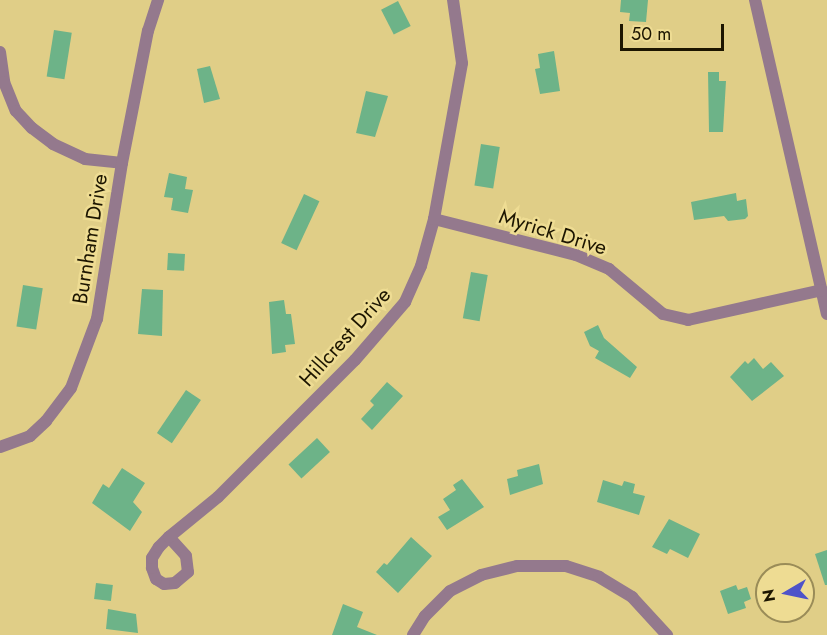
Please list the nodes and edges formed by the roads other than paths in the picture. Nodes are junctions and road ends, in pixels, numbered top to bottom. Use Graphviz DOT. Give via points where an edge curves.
graph roads {
  1 [pos="158,0"];
  2 [pos="453,0"];
  3 [pos="755,0"];
  4 [pos="0,52"];
  5 [pos="122,163"];
  6 [pos="434,219"];
  7 [pos="822,290"];
  8 [pos="827,314"];
  9 [pos="0,447"];
  10 [pos="169,537"];
  11 [pos="413,635"];
  12 [pos="667,635"];
  1 -- 5 [label="street, Burnham Drive" via="148,31"];
  2 -- 6 [label="street, Hillcrest Drive" via="462,63"];
  3 -- 7 [label="street"];
  4 -- 5 [label="street" via="4,82 16,111 32,128 53,144 85,159"];
  5 -- 9 [label="street, Burnham Drive" via="97,319 71,388 30,436"];
  6 -- 7 [label="street, Myrick Drive" via="576,255 609,268 663,314 688,320"];
  6 -- 10 [label="street, Hillcrest Drive" via="421,266 405,302 331,385 218,497"];
  7 -- 8 [label="street"];
  11 -- 12 [label="street" via="425,616 450,591 481,575 517,566 566,566 599,577 632,597"];
}
